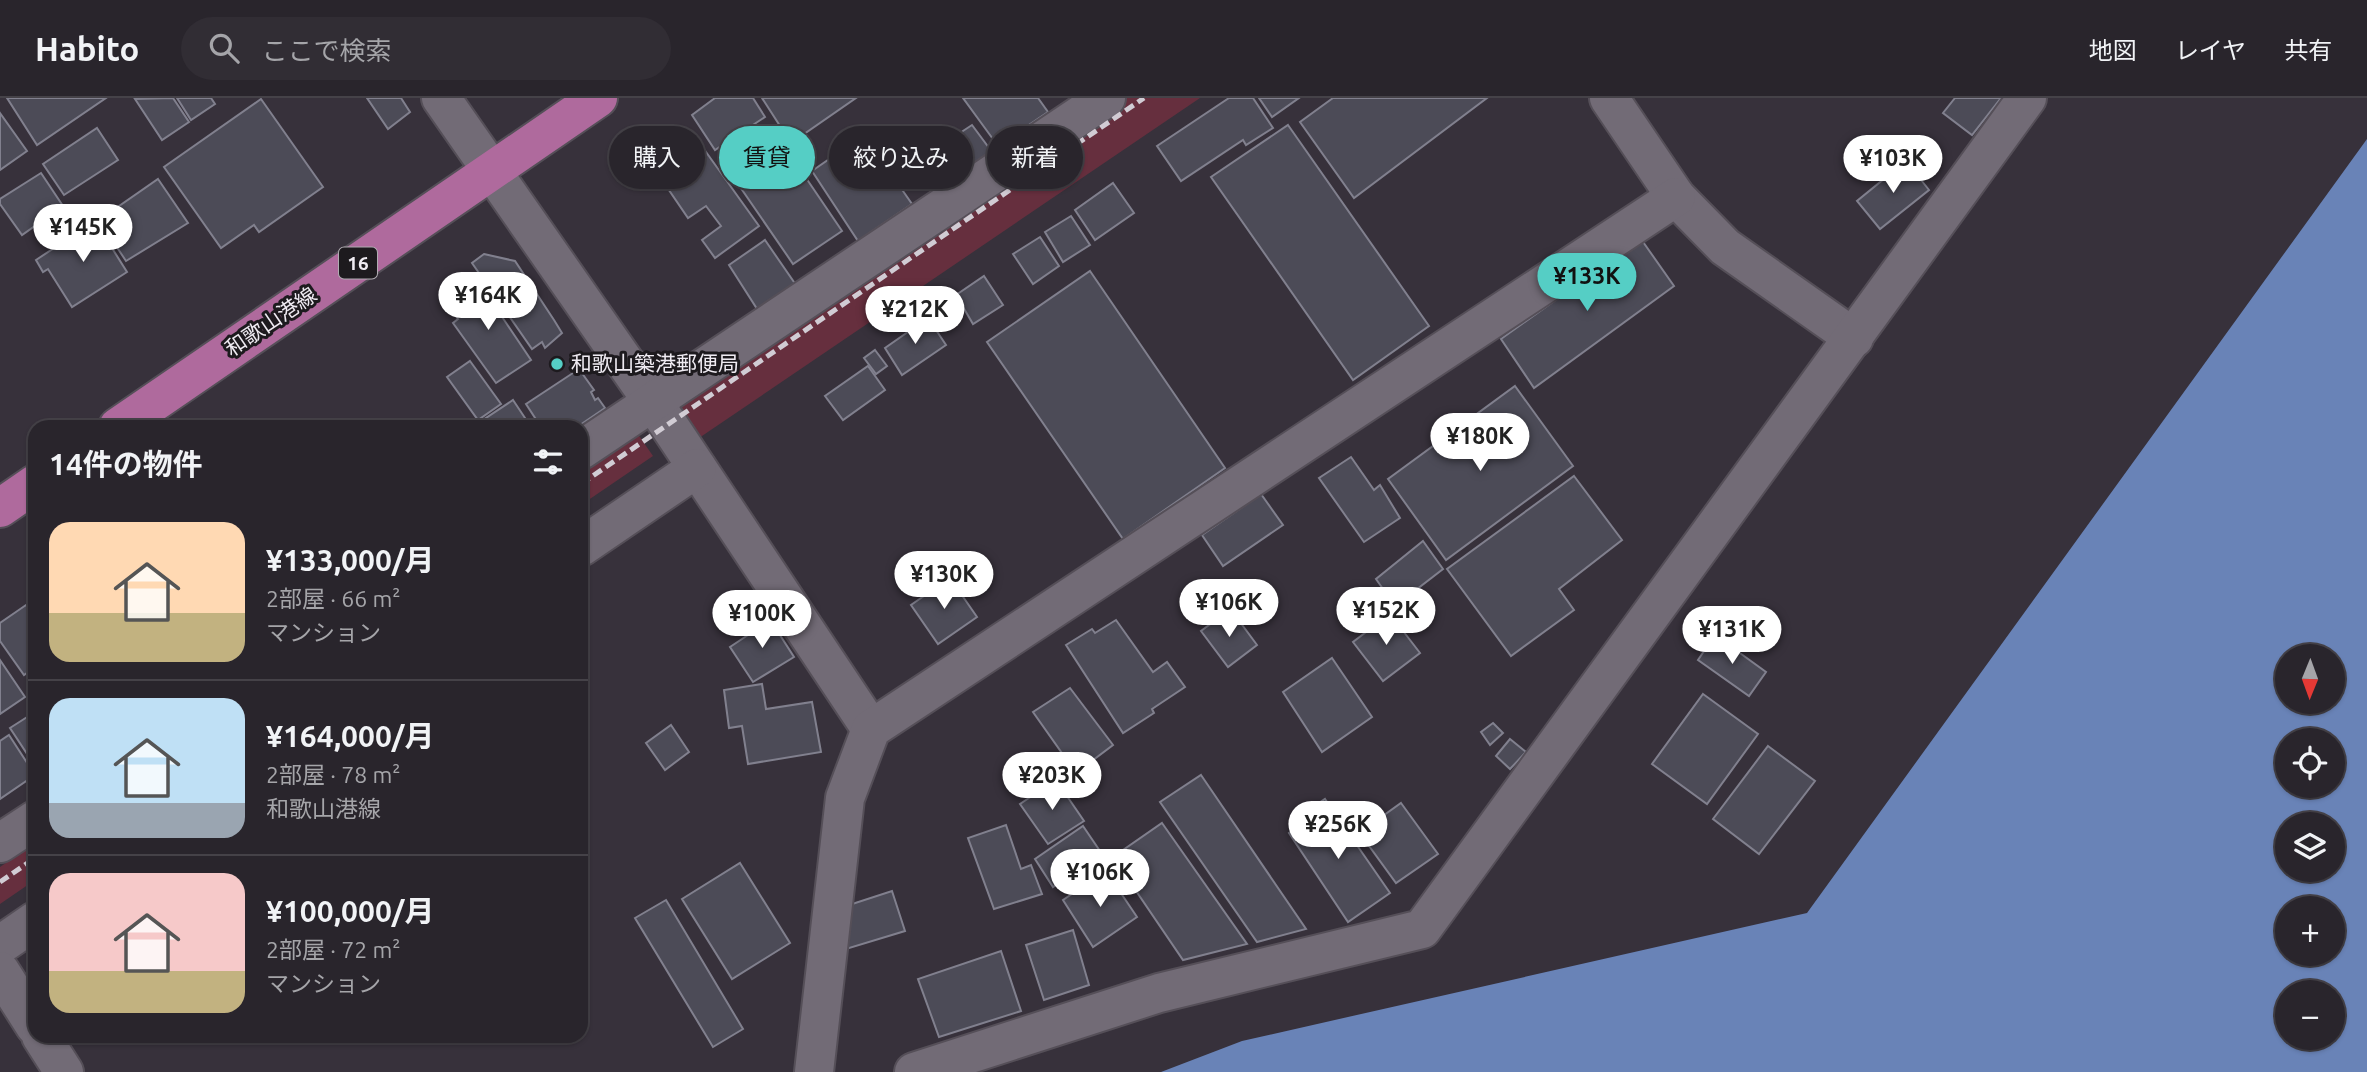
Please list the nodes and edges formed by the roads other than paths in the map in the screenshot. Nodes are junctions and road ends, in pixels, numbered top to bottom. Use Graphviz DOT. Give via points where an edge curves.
graph roads {
  1 [pos="441,98"];
  2 [pos="598,98"];
  3 [pos="1106,98"];
  4 [pos="1609,98"];
  5 [pos="2027,98"];
  6 [pos="492,170"];
  7 [pos="1676,197"];
  8 [pos="1854,338"];
  9 [pos="652,402"];
  10 [pos="128,420"];
  11 [pos="588,445"];
  12 [pos="697,468"];
  13 [pos="28,489"];
  14 [pos="0,508"];
  15 [pos="588,542"];
  16 [pos="871,729"];
  17 [pos="28,825"];
  18 [pos="0,844"];
  19 [pos="28,926"];
  20 [pos="0,945"];
  21 [pos="0,971"];
  22 [pos="28,1015"];
  23 [pos="45,1043"];
  24 [pos="64,1072"];
  25 [pos="814,1072"];
  26 [pos="914,1072"];
  1 -- 6 [label="street"];
  2 -- 6 [label="main road, 和歌山港線 / 16"];
  3 -- 9 [label="street"];
  4 -- 7 [label="street"];
  5 -- 8 [label="street"];
  6 -- 9 [label="street"];
  6 -- 10 [label="main road, 和歌山港線 / 16"];
  7 -- 8 [label="street" via="1725,247"];
  7 -- 16 [label="street"];
  8 -- 26 [label="street" via="1422,929 1159,993"];
  9 -- 11 [label="street"];
  9 -- 12 [label="street"];
  12 -- 15 [label="street"];
  12 -- 16 [label="street"];
  13 -- 14 [label="main road"];
  16 -- 25 [label="street" via="845,798"];
  17 -- 18 [label="street"];
  19 -- 20 [label="street"];
  21 -- 22 [label="street"];
  23 -- 24 [label="street"];
}
